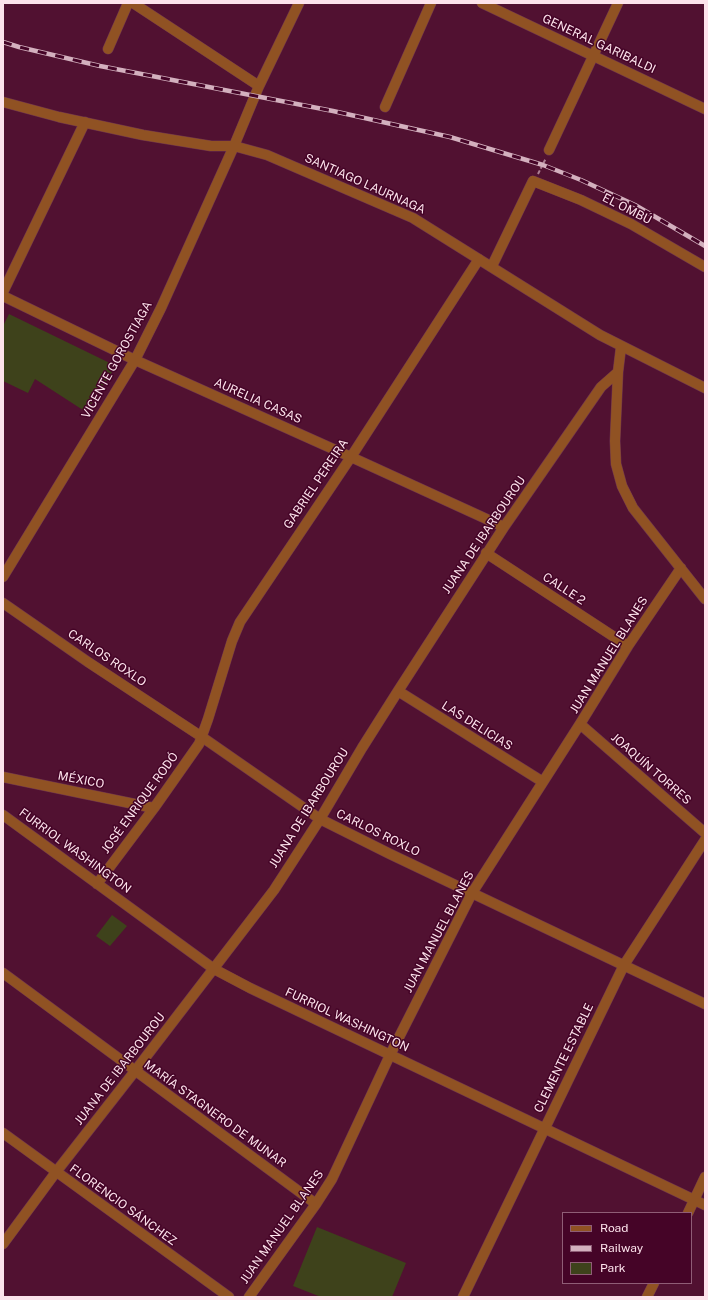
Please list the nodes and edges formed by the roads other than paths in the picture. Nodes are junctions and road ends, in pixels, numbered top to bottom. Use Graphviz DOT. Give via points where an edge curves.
graph roads {
  1 [pos="128,3"];
  2 [pos="133,3"];
  3 [pos="299,3"];
  4 [pos="431,3"];
  5 [pos="482,3"];
  6 [pos="618,3"];
  7 [pos="108,49"];
  8 [pos="593,56"];
  9 [pos="259,86"];
  10 [pos="3,102"];
  11 [pos="385,107"];
  12 [pos="705,110"];
  13 [pos="85,122"];
  14 [pos="234,146"];
  15 [pos="549,150"];
  16 [pos="479,259"];
  17 [pos="492,266"];
  18 [pos="705,267"];
  19 [pos="3,292"];
  20 [pos="3,296"];
  21 [pos="621,347"];
  22 [pos="135,360"];
  23 [pos="618,372"];
  24 [pos="705,388"];
  25 [pos="351,456"];
  26 [pos="504,527"];
  27 [pos="486,554"];
  28 [pos="681,568"];
  29 [pos="4,574"];
  30 [pos="705,599"];
  31 [pos="3,602"];
  32 [pos="628,646"];
  33 [pos="398,691"];
  34 [pos="580,724"];
  35 [pos="202,737"];
  36 [pos="3,777"];
  37 [pos="543,782"];
  38 [pos="154,808"];
  39 [pos="3,815"];
  40 [pos="320,819"];
  41 [pos="705,833"];
  42 [pos="705,840"];
  43 [pos="97,884"];
  44 [pos="472,893"];
  45 [pos="624,965"];
  46 [pos="214,969"];
  47 [pos="3,973"];
  48 [pos="705,1004"];
  49 [pos="390,1054"];
  50 [pos="135,1071"];
  51 [pos="544,1129"];
  52 [pos="3,1133"];
  53 [pos="56,1172"];
  54 [pos="705,1177"];
  55 [pos="694,1200"];
  56 [pos="316,1204"];
  57 [pos="705,1206"];
  58 [pos="688,1212"];
  59 [pos="3,1244"];
  60 [pos="654,1284"];
  61 [pos="229,1297"];
  62 [pos="248,1297"];
  63 [pos="463,1297"];
  64 [pos="647,1297"];
  1 -- 7 [label="street"];
  2 -- 9 [label="street"];
  3 -- 9 [label="street, VICENTE GOROSTIAGA"];
  4 -- 11 [label="street"];
  5 -- 8 [label="street, GENERAL GARIBALDI"];
  6 -- 8 [label="street"];
  8 -- 12 [label="street, GENERAL GARIBALDI"];
  8 -- 15 [label="street"];
  9 -- 14 [label="street, VICENTE GOROSTIAGA"];
  10 -- 13 [label="street, SANTIAGO LAURNAGA"];
  13 -- 14 [label="street, SANTIAGO LAURNAGA" via="211,146"];
  13 -- 19 [label="street"];
  14 -- 16 [label="street, SANTIAGO LAURNAGA" via="267,155 413,218"];
  14 -- 22 [label="street, VICENTE GOROSTIAGA"];
  16 -- 17 [label="street, SANTIAGO LAURNAGA"];
  16 -- 25 [label="street, GABRIEL PEREIRA"];
  17 -- 18 [label="street, EL OMBÚ" via="533,180 631,224"];
  17 -- 21 [label="street, SANTIAGO LAURNAGA"];
  20 -- 22 [label="street, AURELIA CASAS"];
  21 -- 23 [label="street"];
  21 -- 24 [label="street, SANTIAGO LAURNAGA"];
  22 -- 25 [label="street, AURELIA CASAS"];
  22 -- 29 [label="street, VICENTE GOROSTIAGA"];
  23 -- 26 [label="street, JUANA DE IBARBOUROU" via="601,387"];
  23 -- 28 [label="street" via="615,441 616,464 622,486 633,508"];
  25 -- 26 [label="street, AURELIA CASAS"];
  25 -- 35 [label="street, GABRIEL PEREIRA" via="240,622"];
  26 -- 27 [label="street, JUANA DE IBARBOUROU"];
  27 -- 32 [label="street, CALLE 2"];
  27 -- 33 [label="street, JUANA DE IBARBOUROU"];
  28 -- 30 [label="street"];
  28 -- 32 [label="street, JUAN MANUEL BLANES"];
  31 -- 35 [label="street, CARLOS ROXLO"];
  32 -- 34 [label="street, JUAN MANUEL BLANES"];
  33 -- 37 [label="street, LAS DELICIAS"];
  33 -- 40 [label="street, JUANA DE IBARBOUROU"];
  34 -- 37 [label="street, JUAN MANUEL BLANES"];
  34 -- 41 [label="street, JOAQUÍN TORRES"];
  35 -- 38 [label="street, JOSÉ ENRIQUE RODÓ"];
  35 -- 40 [label="street, CARLOS ROXLO"];
  36 -- 38 [label="street, MÉXICO"];
  37 -- 44 [label="street, JUAN MANUEL BLANES"];
  38 -- 43 [label="street, JOSÉ ENRIQUE RODÓ"];
  39 -- 43 [label="street, FURRIOL WASHINGTON"];
  40 -- 44 [label="street, CARLOS ROXLO"];
  40 -- 46 [label="street, JUANA DE IBARBOUROU" via="274,890"];
  42 -- 45 [label="street, CLEMENTE ESTABLE"];
  43 -- 46 [label="street, FURRIOL WASHINGTON"];
  44 -- 45 [label="street, CARLOS ROXLO"];
  44 -- 49 [label="street, JUAN MANUEL BLANES"];
  45 -- 48 [label="street, CARLOS ROXLO"];
  45 -- 51 [label="street, CLEMENTE ESTABLE"];
  46 -- 49 [label="street, FURRIOL WASHINGTON"];
  46 -- 50 [label="street, JUANA DE IBARBOUROU"];
  47 -- 50 [label="street, MARÍA STAGNERO DE MUNAR"];
  49 -- 51 [label="street, FURRIOL WASHINGTON"];
  49 -- 56 [label="street, JUAN MANUEL BLANES" via="332,1178"];
  50 -- 53 [label="street, JUANA DE IBARBOUROU"];
  50 -- 56 [label="street, MARÍA STAGNERO DE MUNAR"];
  51 -- 55 [label="street, FURRIOL WASHINGTON"];
  51 -- 63 [label="street, CLEMENTE ESTABLE"];
  52 -- 53 [label="street, FLORENCIO SÁNCHEZ"];
  53 -- 59 [label="street, JUANA DE IBARBOUROU"];
  53 -- 61 [label="street, FLORENCIO SÁNCHEZ"];
  54 -- 55 [label="street"];
  55 -- 57 [label="street, FURRIOL WASHINGTON"];
  55 -- 58 [label="street"];
  56 -- 62 [label="street, JUAN MANUEL BLANES"];
  60 -- 64 [label="street"];
}
